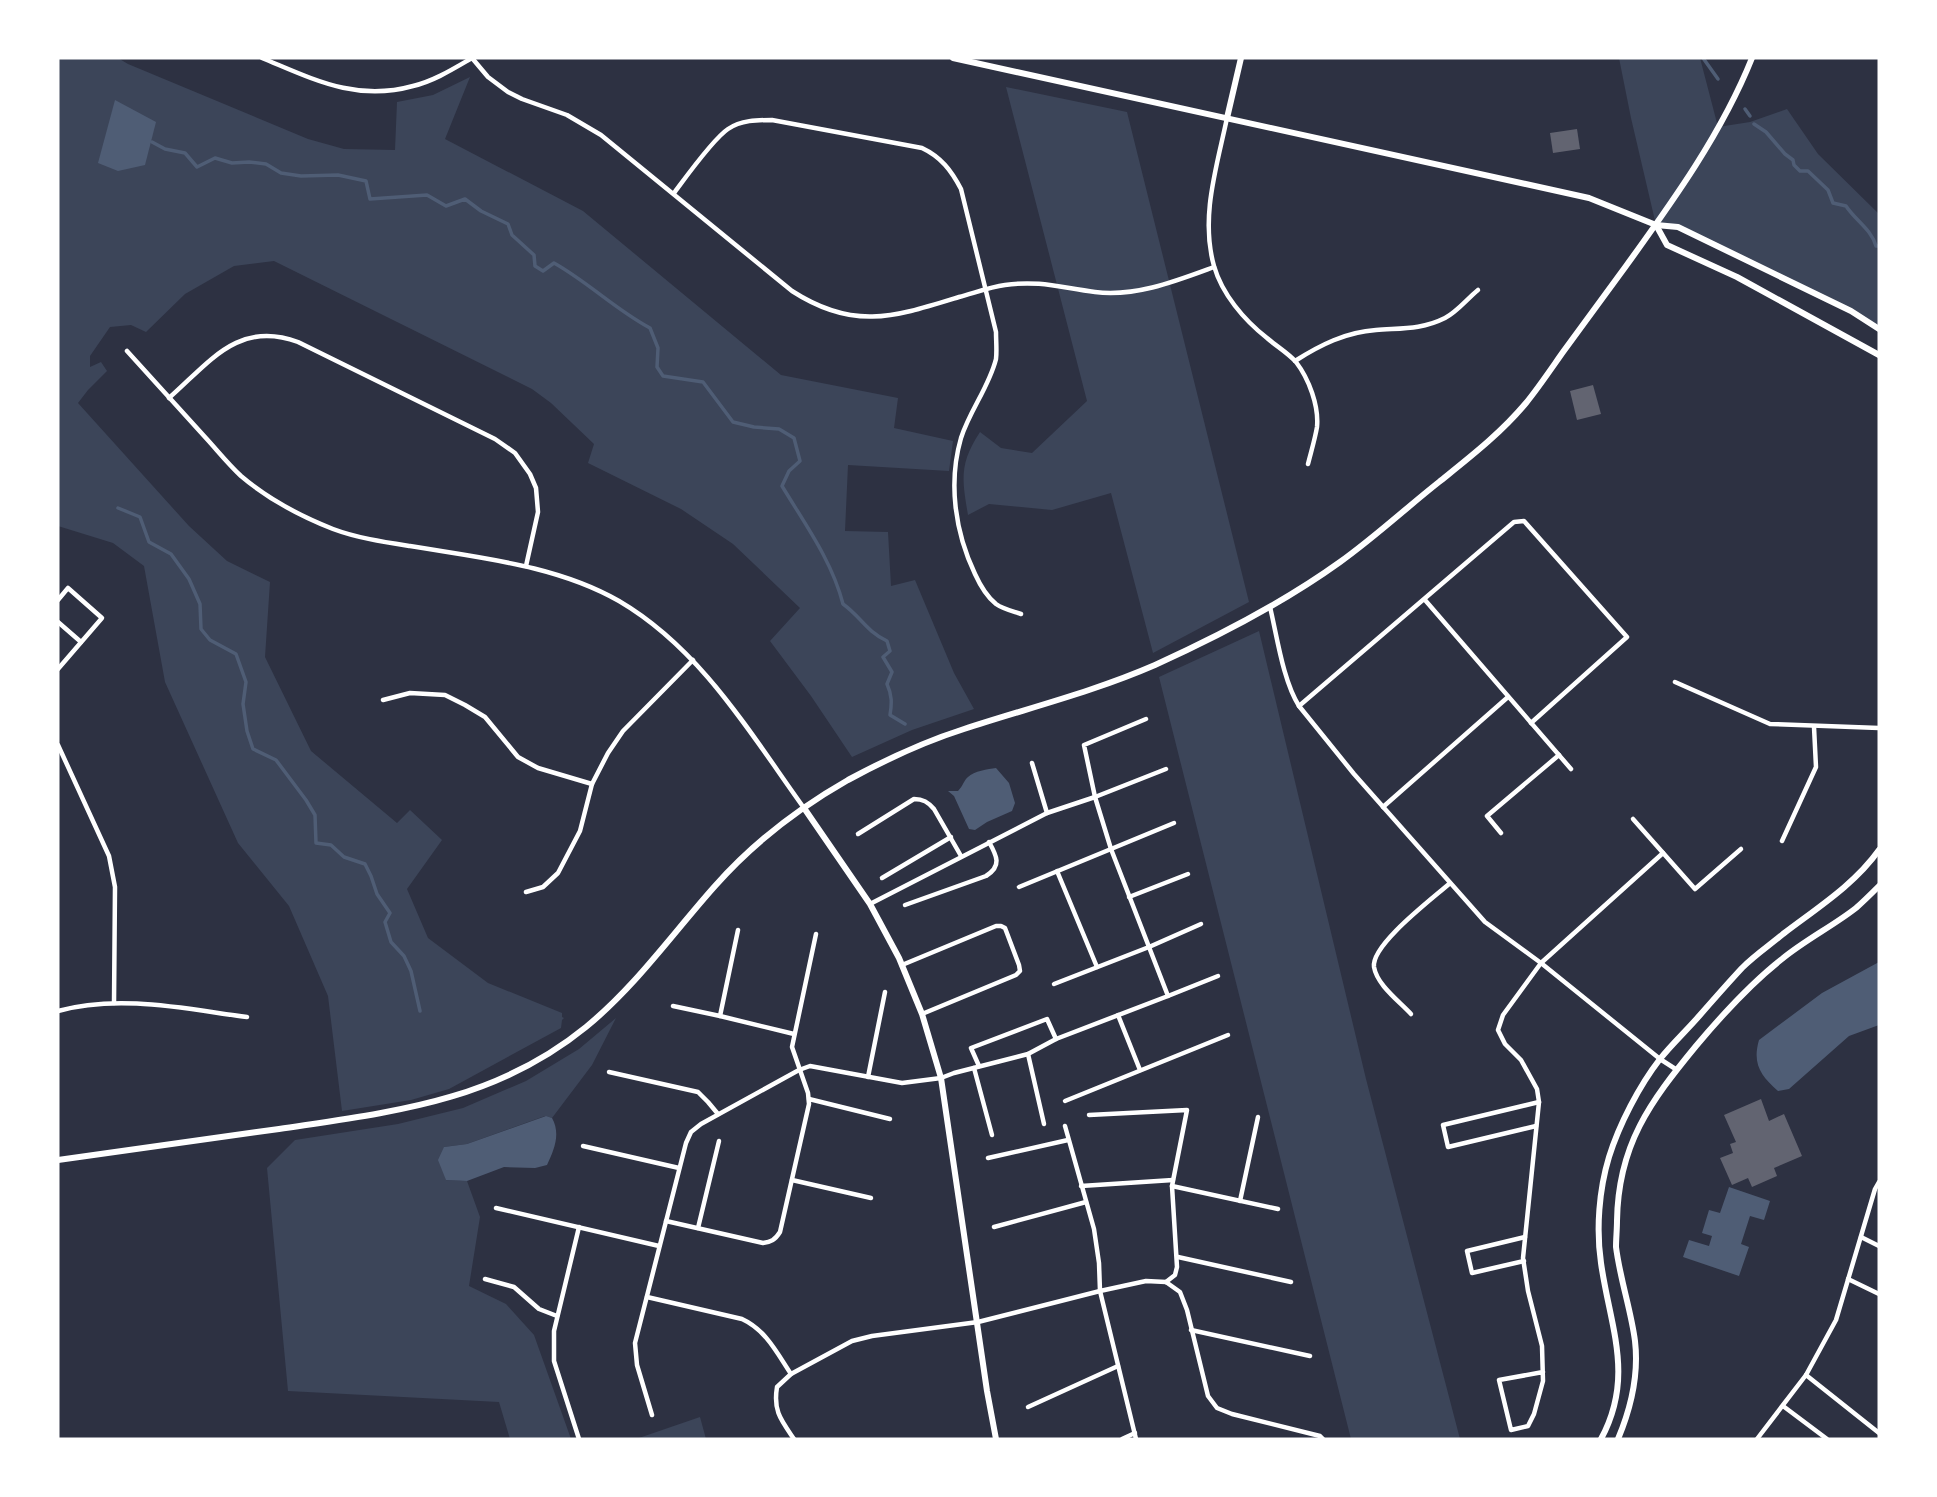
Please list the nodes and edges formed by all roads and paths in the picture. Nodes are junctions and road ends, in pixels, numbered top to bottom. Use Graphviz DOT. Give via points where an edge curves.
graph roads {
  1 [pos="262,58"];
  2 [pos="472,58"];
  3 [pos="953,58"];
  4 [pos="1241,58"];
  5 [pos="1752,58"];
  6 [pos="1227,118"];
  7 [pos="674,193"];
  8 [pos="1656,225"];
  9 [pos="1214,267"];
  10 [pos="985,289"];
  11 [pos="1478,290"];
  12 [pos="1879,329"];
  13 [pos="127,351"];
  14 [pos="1879,355"];
  15 [pos="1296,361"];
  16 [pos="169,398"];
  17 [pos="1308,464"];
  18 [pos="526,566"];
  19 [pos="58,600"];
  20 [pos="1425,600"];
  21 [pos="1270,607"];
  22 [pos="1021,614"];
  23 [pos="58,622"];
  24 [pos="81,642"];
  25 [pos="693,660"];
  26 [pos="58,670"];
  27 [pos="1675,682"];
  28 [pos="1508,697"];
  29 [pos="383,700"];
  30 [pos="1299,706"];
  31 [pos="1146,719"];
  32 [pos="1531,723"];
  33 [pos="1814,727"];
  34 [pos="1879,728"];
  35 [pos="58,745"];
  36 [pos="1559,755"];
  37 [pos="1032,763"];
  38 [pos="1166,769"];
  39 [pos="1571,769"];
  40 [pos="592,784"];
  41 [pos="1095,797"];
  42 [pos="1383,807"];
  43 [pos="804,808"];
  44 [pos="1047,813"];
  45 [pos="1633,819"];
  46 [pos="1174,823"];
  47 [pos="1501,833"];
  48 [pos="858,834"];
  49 [pos="951,837"];
  50 [pos="1782,841"];
  51 [pos="989,842"];
  52 [pos="1111,849"];
  53 [pos="1741,849"];
  54 [pos="1879,850"];
  55 [pos="1663,853"];
  56 [pos="961,856"];
  57 [pos="1057,871"];
  58 [pos="1188,874"];
  59 [pos="882,878"];
  60 [pos="1449,884"];
  61 [pos="1879,886"];
  62 [pos="1019,887"];
  63 [pos="526,892"];
  64 [pos="1129,897"];
  65 [pos="870,904"];
  66 [pos="905,905"];
  67 [pos="1201,924"];
  68 [pos="738,930"];
  69 [pos="816,934"];
  70 [pos="1149,947"];
  71 [pos="1541,963"];
  72 [pos="902,965"];
  73 [pos="1097,967"];
  74 [pos="1218,976"];
  75 [pos="1054,984"];
  76 [pos="886,992"];
  77 [pos="1168,996"];
  78 [pos="114,1003"];
  79 [pos="673,1006"];
  80 [pos="58,1010"];
  81 [pos="922,1014"];
  82 [pos="1411,1014"];
  83 [pos="1118,1015"];
  84 [pos="720,1016"];
  85 [pos="247,1017"];
  86 [pos="794,1034"];
  87 [pos="1228,1035"];
  88 [pos="1056,1039"];
  89 [pos="1028,1054"];
  90 [pos="1660,1059"];
  91 [pos="976,1067"];
  92 [pos="799,1070"];
  93 [pos="1140,1070"];
  94 [pos="1677,1070"];
  95 [pos="609,1072"];
  96 [pos="868,1077"];
  97 [pos="941,1078"];
  98 [pos="809,1098"];
  99 [pos="1065,1101"];
  100 [pos="1539,1102"];
  101 [pos="718,1114"];
  102 [pos="1089,1115"];
  103 [pos="1258,1118"];
  104 [pos="890,1119"];
  105 [pos="1044,1124"];
  106 [pos="1065,1126"];
  107 [pos="1536,1126"];
  108 [pos="992,1135"];
  109 [pos="1068,1140"];
  110 [pos="719,1141"];
  111 [pos="583,1146"];
  112 [pos="988,1158"];
  113 [pos="58,1160"];
  114 [pos="679,1168"];
  115 [pos="792,1180"];
  116 [pos="1879,1182"];
  117 [pos="1172,1183"];
  118 [pos="1081,1186"];
  119 [pos="871,1198"];
  120 [pos="1240,1201"];
  121 [pos="1086,1202"];
  122 [pos="496,1208"];
  123 [pos="1279,1209"];
  124 [pos="666,1221"];
  125 [pos="579,1227"];
  126 [pos="994,1227"];
  127 [pos="698,1228"];
  128 [pos="1525,1237"];
  129 [pos="1861,1237"];
  130 [pos="1879,1245"];
  131 [pos="659,1246"];
  132 [pos="1178,1257"];
  133 [pos="1524,1261"];
  134 [pos="485,1279"];
  135 [pos="1848,1279"];
  136 [pos="1166,1282"];
  137 [pos="1291,1282"];
  138 [pos="1100,1291"];
  139 [pos="1879,1294"];
  140 [pos="647,1297"];
  141 [pos="557,1316"];
  142 [pos="978,1322"];
  143 [pos="1191,1330"];
  144 [pos="1310,1356"];
  145 [pos="1118,1366"];
  146 [pos="1543,1372"];
  147 [pos="791,1374"];
  148 [pos="1806,1375"];
  149 [pos="1028,1406"];
  150 [pos="1783,1406"];
  151 [pos="652,1415"];
  152 [pos="1879,1433"];
  153 [pos="1136,1436"];
  154 [pos="579,1439"];
  155 [pos="794,1439"];
  156 [pos="996,1439"];
  157 [pos="1122,1439"];
  158 [pos="1324,1439"];
  159 [pos="1601,1439"];
  160 [pos="1618,1439"];
  161 [pos="1757,1439"];
  162 [pos="1827,1439"];
  1 -- 2 [label="street" via="321,83 358,92 386,92 439,77"];
  2 -- 7 [label="street" via="508,92 567,114"];
  3 -- 6 [label="street"];
  4 -- 6 [label="street"];
  5 -- 8 [label="street" via="1702,156"];
  6 -- 8 [label="street" via="1588,198"];
  6 -- 9 [label="street" via="1208,211"];
  7 -- 10 [label="street" via="792,291 847,316 909,313"];
  7 -- 10 [label="street" via="729,128 751,120 922,148 952,171 961,189"];
  8 -- 12 [label="street" via="1678,227 1721,247 1852,311"];
  8 -- 14 [label="street" via="1667,245 1737,277"];
  8 -- 21 [label="street" via="1502,430 1378,534"];
  9 -- 10 [label="street" via="1161,286 1129,291 1097,292 1032,283"];
  9 -- 15 [label="street" via="1241,315"];
  10 -- 22 [label="street" via="996,332 996,356 961,439 955,498 959,533 982,589 995,603"];
  11 -- 15 [label="street" via="1436,322 1339,338"];
  13 -- 16 [label="street"];
  15 -- 17 [label="street" via="1317,412"];
  16 -- 18 [label="street" via="241,475 308,518 363,538"];
  16 -- 18 [label="street" via="229,345 267,335 298,342 515,453 536,488 538,512"];
  18 -- 25 [label="street" via="618,601 660,629"];
  19 -- 24 [label="street" via="68,588 102,618"];
  20 -- 28 [label="street"];
  20 -- 30 [label="street"];
  20 -- 32 [label="street" via="1514,522 1524,521 1627,637"];
  21 -- 30 [label="street"];
  21 -- 43 [label="street" via="1124,678 911,749"];
  23 -- 24 [label="street"];
  24 -- 26 [label="street"];
  25 -- 40 [label="street" via="623,731"];
  25 -- 43 [label="street"];
  27 -- 33 [label="street" via="1770,724"];
  28 -- 32 [label="street"];
  28 -- 42 [label="street"];
  29 -- 40 [label="street" via="410,693 445,695 485,717 518,757"];
  30 -- 42 [label="street"];
  31 -- 41 [label="street" via="1084,745"];
  32 -- 36 [label="street"];
  33 -- 34 [label="street"];
  33 -- 50 [label="street" via="1816,766"];
  35 -- 78 [label="street" via="109,856 115,887"];
  36 -- 39 [label="street"];
  36 -- 47 [label="street" via="1487,816"];
  37 -- 44 [label="street"];
  38 -- 41 [label="street"];
  40 -- 63 [label="street" via="580,831 558,873 543,887"];
  41 -- 44 [label="street"];
  41 -- 52 [label="street"];
  42 -- 60 [label="street"];
  43 -- 65 [label="street"];
  43 -- 113 [label="street" via="732,867 606,1010 565,1042 499,1080 459,1096 387,1113"];
  44 -- 51 [label="street"];
  45 -- 55 [label="street"];
  46 -- 52 [label="street"];
  48 -- 49 [label="street" via="921,799 934,808"];
  49 -- 56 [label="street"];
  49 -- 59 [label="street"];
  51 -- 56 [label="street"];
  51 -- 66 [label="street" via="997,856 993,871"];
  52 -- 57 [label="street"];
  52 -- 64 [label="street"];
  53 -- 55 [label="street" via="1695,889"];
  54 -- 90 [label="street" via="1846,887 1744,966"];
  55 -- 71 [label="street"];
  56 -- 65 [label="street"];
  57 -- 62 [label="street"];
  57 -- 73 [label="street"];
  58 -- 64 [label="street"];
  60 -- 71 [label="street" via="1485,922"];
  60 -- 82 [label="street" via="1376,953 1373,964 1381,983"];
  61 -- 94 [label="street" via="1757,980"];
  64 -- 70 [label="street"];
  65 -- 72 [label="street"];
  67 -- 70 [label="street"];
  68 -- 84 [label="street"];
  69 -- 86 [label="street"];
  70 -- 73 [label="street"];
  70 -- 77 [label="street"];
  71 -- 90 [label="street"];
  71 -- 100 [label="street" via="1503,1015 1498,1030 1521,1060"];
  72 -- 81 [label="street"];
  72 -- 81 [label="street" via="996,926 1005,929 1020,971"];
  73 -- 75 [label="street"];
  74 -- 77 [label="street"];
  76 -- 96 [label="street"];
  77 -- 83 [label="street"];
  78 -- 80 [label="street"];
  78 -- 85 [label="street"];
  79 -- 84 [label="street"];
  81 -- 97 [label="street"];
  83 -- 88 [label="street"];
  83 -- 93 [label="street"];
  84 -- 86 [label="street"];
  86 -- 92 [label="street" via="792,1047"];
  87 -- 93 [label="street"];
  88 -- 89 [label="street"];
  88 -- 91 [label="street" via="1047,1019 971,1048"];
  89 -- 91 [label="street"];
  89 -- 105 [label="street"];
  90 -- 94 [label="street"];
  90 -- 159 [label="street" via="1621,1125 1600,1202 1601,1262 1620,1365 1617,1392"];
  91 -- 97 [label="street"];
  91 -- 108 [label="street"];
  92 -- 96 [label="street" via="810,1066"];
  92 -- 98 [label="street"];
  92 -- 101 [label="street"];
  93 -- 99 [label="street"];
  94 -- 160 [label="street" via="1632,1140 1620,1177 1616,1247 1636,1361 1630,1405"];
  95 -- 101 [label="street" via="698,1092"];
  96 -- 97 [label="street" via="902,1083"];
  97 -- 142 [label="street"];
  98 -- 104 [label="street"];
  98 -- 115 [label="street"];
  100 -- 107 [label="street"];
  100 -- 107 [label="street" via="1443,1125 1448,1147"];
  101 -- 114 [label="street" via="691,1132"];
  102 -- 117 [label="street" via="1187,1110"];
  103 -- 120 [label="street"];
  106 -- 109 [label="street"];
  107 -- 128 [label="street"];
  109 -- 112 [label="street"];
  109 -- 118 [label="street"];
  110 -- 127 [label="street"];
  111 -- 114 [label="street"];
  114 -- 124 [label="street"];
  115 -- 119 [label="street"];
  115 -- 127 [label="street" via="776,1239 762,1243"];
  116 -- 129 [label="street"];
  117 -- 118 [label="street"];
  117 -- 120 [label="street"];
  117 -- 132 [label="street"];
  118 -- 121 [label="street"];
  120 -- 123 [label="street"];
  121 -- 126 [label="street"];
  121 -- 138 [label="street" via="1094,1229"];
  122 -- 125 [label="street"];
  124 -- 127 [label="street"];
  124 -- 131 [label="street"];
  125 -- 131 [label="street"];
  125 -- 141 [label="street"];
  128 -- 133 [label="street"];
  128 -- 133 [label="street" via="1467,1251 1472,1273"];
  129 -- 130 [label="street"];
  129 -- 135 [label="street"];
  131 -- 140 [label="street"];
  132 -- 136 [label="street" via="1175,1275"];
  132 -- 137 [label="street"];
  133 -- 146 [label="street"];
  134 -- 141 [label="street" via="514,1287 539,1309"];
  135 -- 139 [label="street"];
  135 -- 148 [label="street" via="1836,1320"];
  136 -- 138 [label="street" via="1146,1281"];
  136 -- 143 [label="street" via="1180,1292"];
  138 -- 142 [label="street"];
  138 -- 145 [label="street"];
  140 -- 147 [label="street" via="754,1325"];
  140 -- 151 [label="street" via="635,1355"];
  141 -- 154 [label="street" via="554,1361"];
  142 -- 147 [label="street" via="852,1341"];
  142 -- 156 [label="street"];
  143 -- 144 [label="street"];
  143 -- 158 [label="street" via="1208,1396 1217,1408"];
  145 -- 149 [label="street"];
  145 -- 153 [label="street"];
  146 -- 146 [label="street" via="1535,1414 1528,1426 1511,1430 1499,1380"];
  147 -- 155 [label="street" via="777,1387 775,1399 777,1413"];
  148 -- 150 [label="street"];
  148 -- 152 [label="street"];
  150 -- 161 [label="street"];
  150 -- 162 [label="street"];
  153 -- 157 [label="street"];
}
